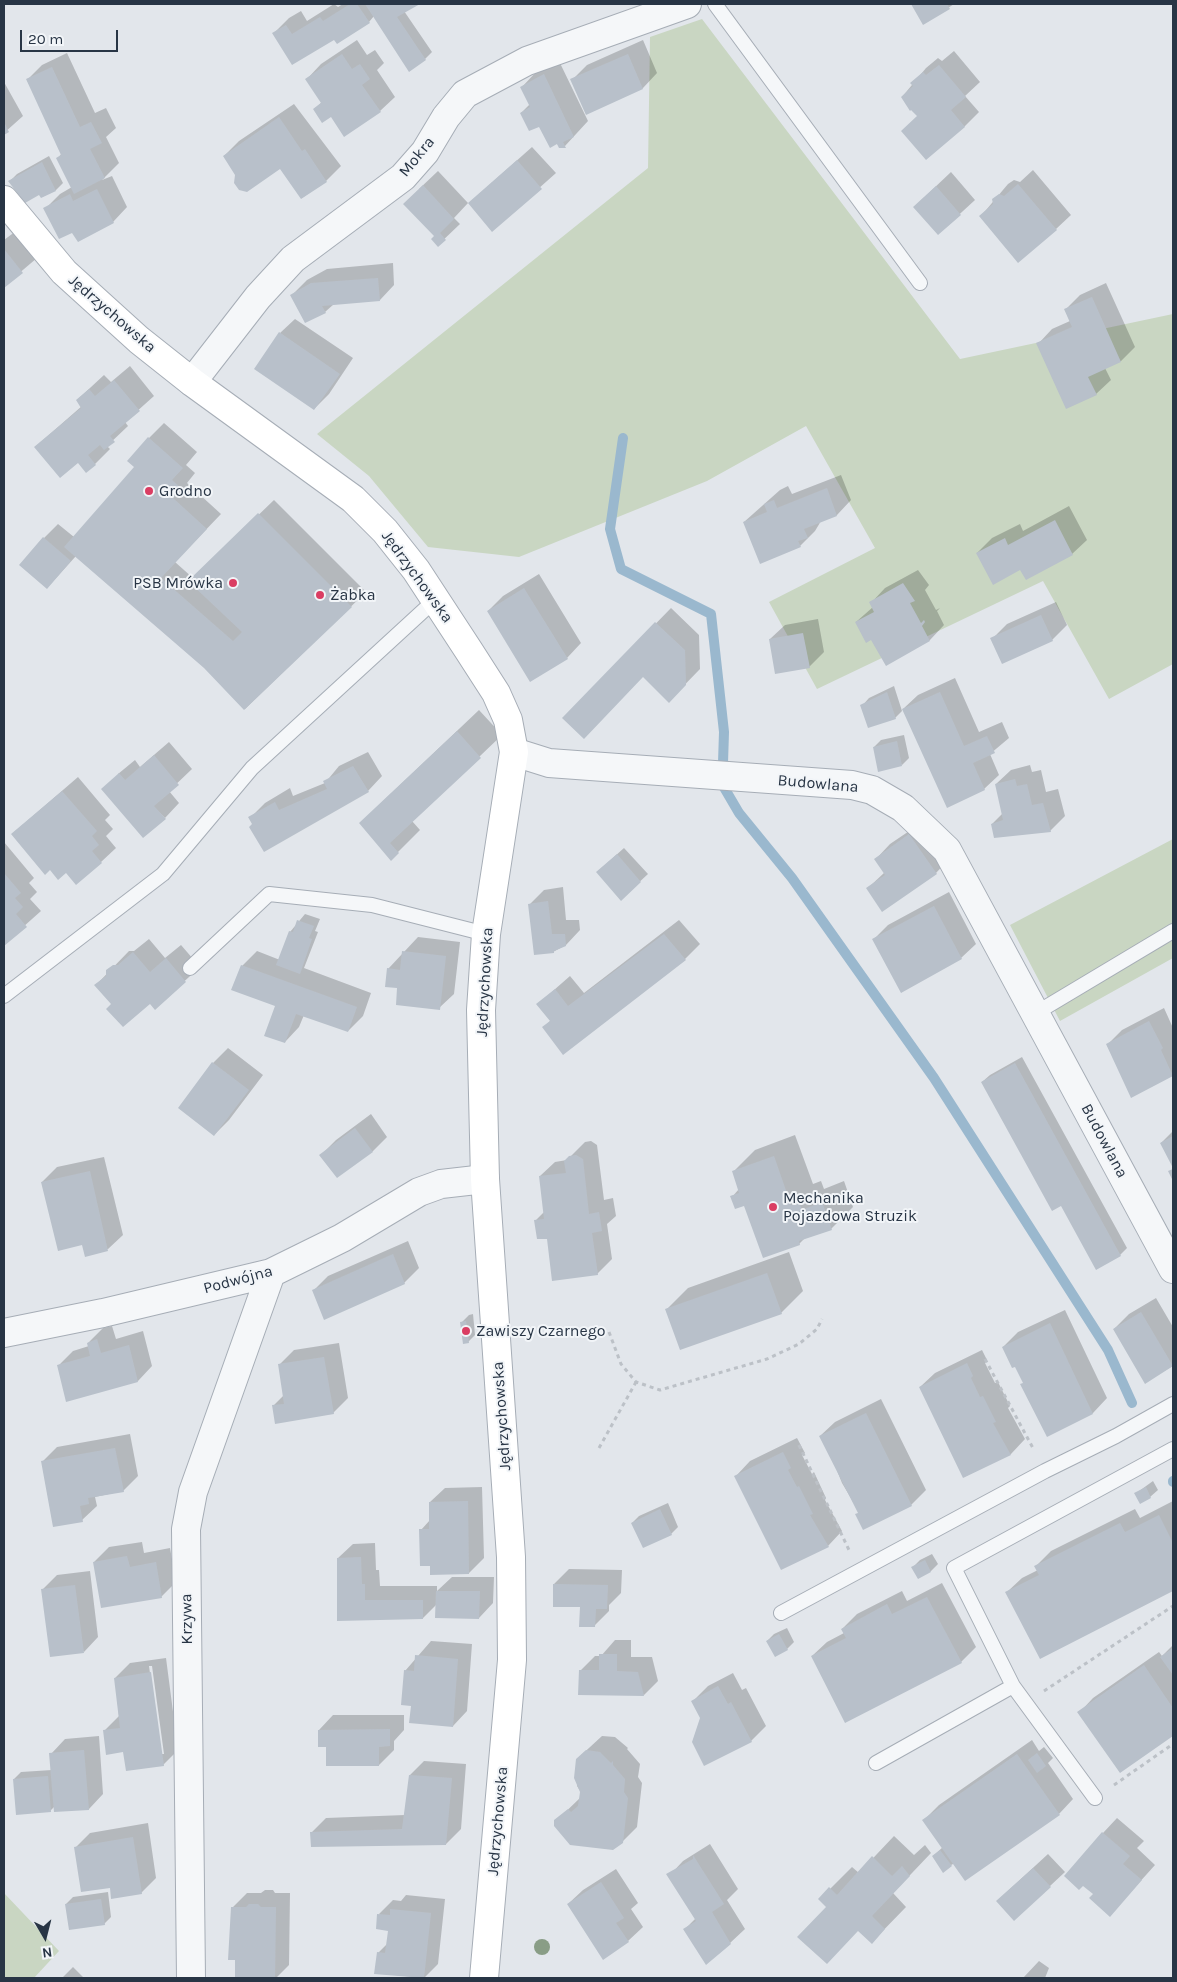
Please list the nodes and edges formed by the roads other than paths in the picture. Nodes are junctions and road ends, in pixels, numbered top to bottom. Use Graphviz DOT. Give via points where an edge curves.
graph roads {
  1 [pos="687,4"];
  2 [pos="715,4"];
  3 [pos="4,200"];
  4 [pos="920,283"];
  5 [pos="192,382"];
  6 [pos="435,600"];
  7 [pos="514,752"];
  8 [pos="1173,931"];
  9 [pos="486,934"];
  10 [pos="190,968"];
  11 [pos="4,996"];
  12 [pos="1036,1013"];
  13 [pos="485,1178"];
  14 [pos="1173,1269"];
  15 [pos="271,1273"];
  16 [pos="4,1333"];
  17 [pos="1173,1404"];
  18 [pos="1173,1450"];
  19 [pos="781,1613"];
  20 [pos="1013,1686"];
  21 [pos="876,1763"];
  22 [pos="1095,1798"];
  23 [pos="190,1978"];
  24 [pos="484,1978"];
  1 -- 5 [label="street, Mokra" via="527,61 465,94 446,117 425,152 403,177 293,259 258,297"];
  2 -- 4 [label="lane"];
  3 -- 5 [label="main road, Jędrzychowska" via="64,272"];
  5 -- 6 [label="main road, Jędrzychowska" via="353,499 385,531"];
  6 -- 7 [label="main road, Jędrzychowska" via="496,693 508,720"];
  6 -- 11 [label="lane" via="252,768 163,874"];
  7 -- 9 [label="main road, Jędrzychowska"];
  7 -- 12 [label="street, Budowlana" via="549,763 840,784 872,790 903,808 947,850"];
  8 -- 12 [label="lane"];
  9 -- 10 [label="lane" via="372,905 269,894"];
  9 -- 13 [label="main road, Jędrzychowska" via="481,1010"];
  12 -- 14 [label="street, Budowlana"];
  13 -- 15 [label="street, Podwójna" via="440,1184 419,1192 342,1238"];
  13 -- 24 [label="main road, Jędrzychowska" via="511,1557 512,1660"];
  15 -- 16 [label="street, Podwójna" via="104,1314"];
  15 -- 23 [label="street, Krzywa" via="193,1492 186,1529"];
  17 -- 19 [label="lane"];
  18 -- 20 [label="lane" via="954,1568"];
  20 -- 21 [label="lane"];
  20 -- 22 [label="lane"];
}
